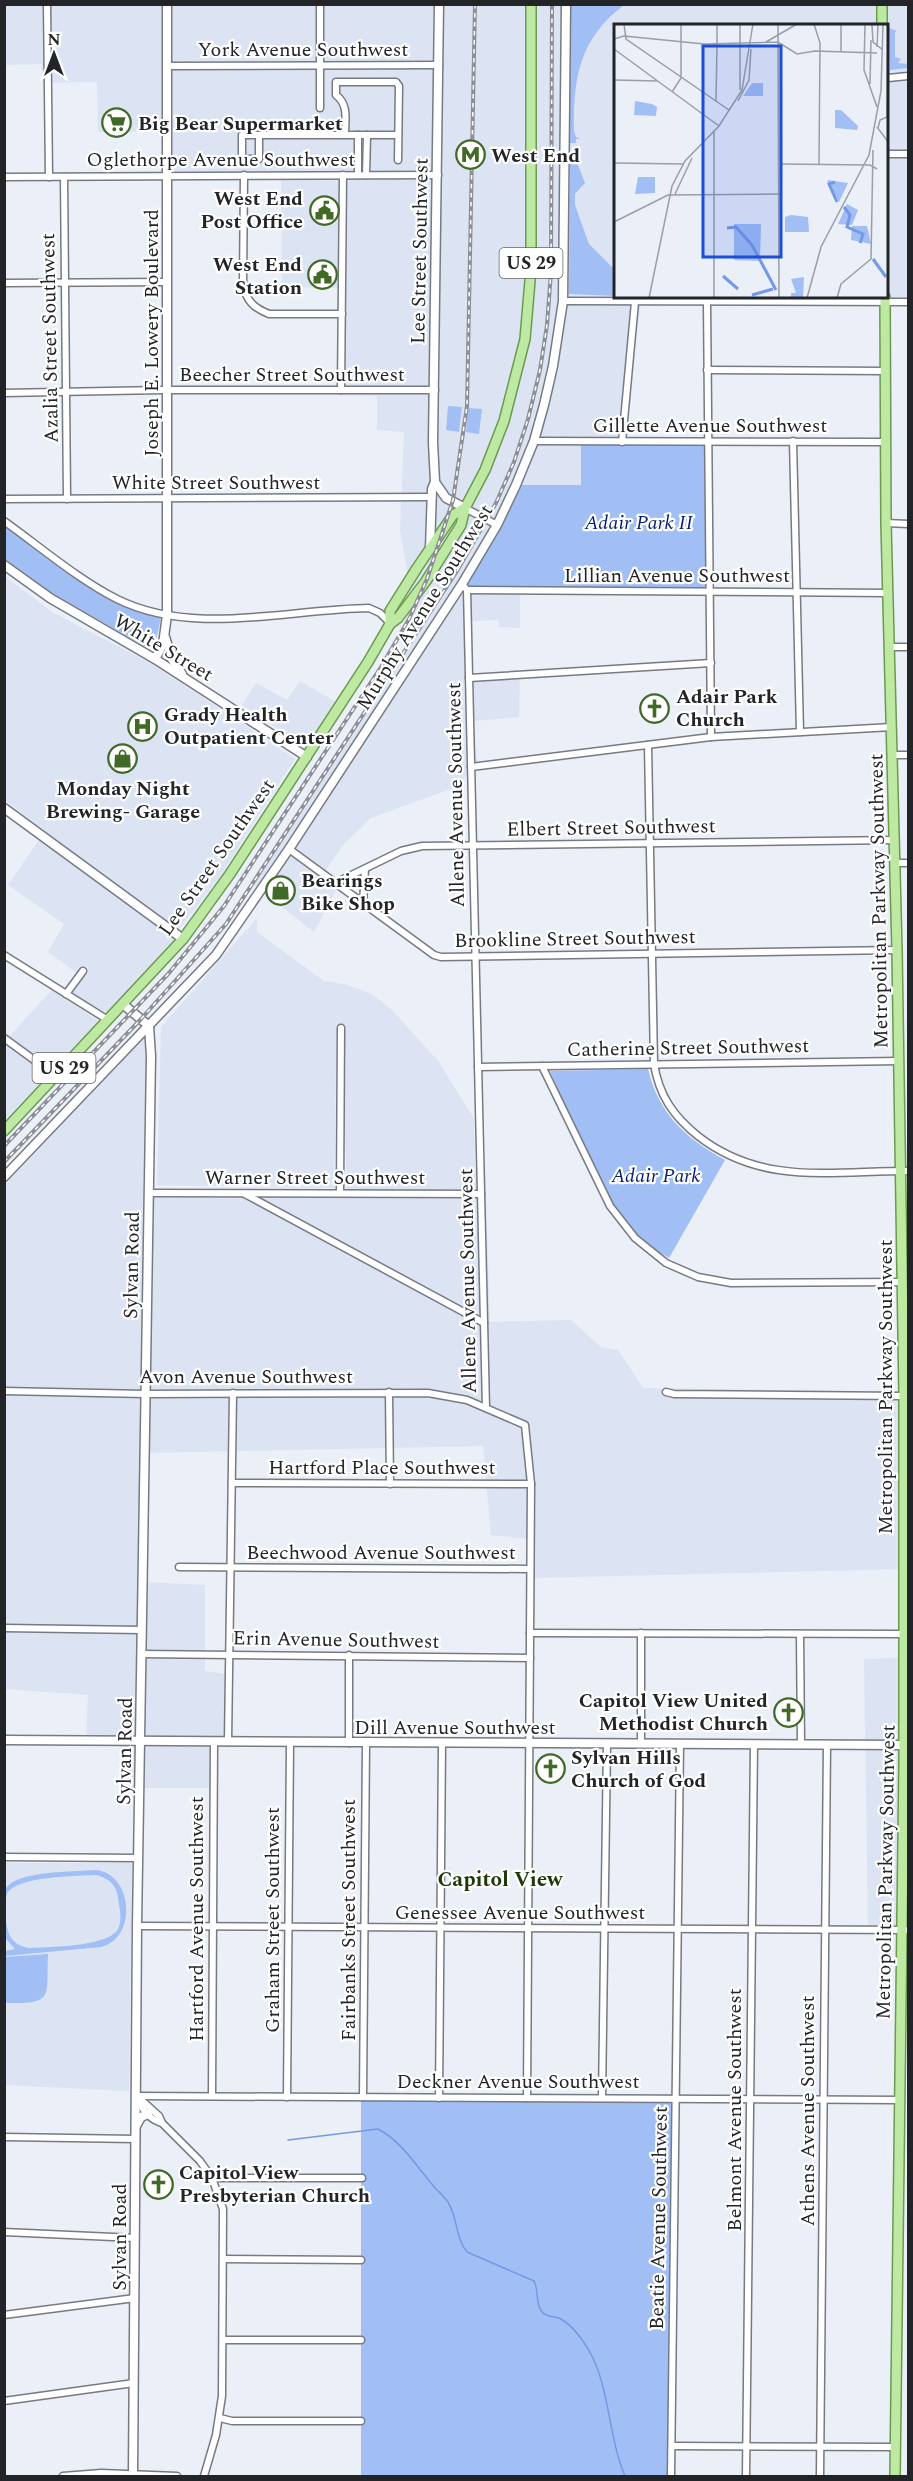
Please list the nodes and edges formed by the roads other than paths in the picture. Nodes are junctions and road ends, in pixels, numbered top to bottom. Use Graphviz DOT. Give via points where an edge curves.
graph roads {
  1 [pos="47,4"];
  2 [pos="167,4"];
  3 [pos="320,4"];
  4 [pos="439,4"];
  5 [pos="531,4"];
  6 [pos="566,4"];
  7 [pos="882,4"];
  8 [pos="882,24"];
  9 [pos="439,64"];
  10 [pos="167,66"];
  11 [pos="320,66"];
  12 [pos="909,76"];
  13 [pos="889,78"];
  14 [pos="320,108"];
  15 [pos="345,134"];
  16 [pos="259,135"];
  17 [pos="358,135"];
  18 [pos="367,135"];
  19 [pos="398,135"];
  20 [pos="889,154"];
  21 [pos="909,154"];
  22 [pos="398,160"];
  23 [pos="244,175"];
  24 [pos="343,175"];
  25 [pos="362,175"];
  26 [pos="438,175"];
  27 [pos="167,176"];
  28 [pos="4,177"];
  29 [pos="49,177"];
  30 [pos="64,177"];
  31 [pos="167,282"];
  32 [pos="4,283"];
  33 [pos="65,283"];
  34 [pos="885,299"];
  35 [pos="563,301"];
  36 [pos="635,302"];
  37 [pos="707,302"];
  38 [pos="909,302"];
  39 [pos="342,314"];
  40 [pos="707,370"];
  41 [pos="885,371"];
  42 [pos="167,390"];
  43 [pos="341,390"];
  44 [pos="436,390"];
  45 [pos="66,392"];
  46 [pos="4,393"];
  47 [pos="534,441"];
  48 [pos="793,441"];
  49 [pos="622,442"];
  50 [pos="708,442"];
  51 [pos="886,442"];
  52 [pos="435,482"];
  53 [pos="429,497"];
  54 [pos="4,499"];
  55 [pos="67,499"];
  56 [pos="167,499"];
  57 [pos="465,508"];
  58 [pos="4,521"];
  59 [pos="886,524"];
  60 [pos="909,524"];
  61 [pos="497,525"];
  62 [pos="430,549"];
  63 [pos="4,565"];
  64 [pos="464,587"];
  65 [pos="710,592"];
  66 [pos="796,592"];
  67 [pos="888,593"];
  68 [pos="166,615"];
  69 [pos="390,624"];
  70 [pos="165,636"];
  71 [pos="890,647"];
  72 [pos="909,647"];
  73 [pos="155,659"];
  74 [pos="711,663"];
  75 [pos="184,677"];
  76 [pos="469,678"];
  77 [pos="892,727"];
  78 [pos="800,732"];
  79 [pos="711,736"];
  80 [pos="648,744"];
  81 [pos="893,755"];
  82 [pos="909,755"];
  83 [pos="307,757"];
  84 [pos="471,768"];
  85 [pos="4,808"];
  86 [pos="895,840"];
  87 [pos="649,843"];
  88 [pos="473,846"];
  89 [pos="289,849"];
  90 [pos="895,863"];
  91 [pos="909,863"];
  92 [pos="365,868"];
  93 [pos="335,883"];
  94 [pos="363,904"];
  95 [pos="183,939"];
  96 [pos="897,950"];
  97 [pos="652,954"];
  98 [pos="4,955"];
  99 [pos="475,956"];
  100 [pos="83,971"];
  101 [pos="66,994"];
  102 [pos="124,1005"];
  103 [pos="109,1021"];
  104 [pos="149,1026"];
  105 [pos="341,1028"];
  106 [pos="4,1038"];
  107 [pos="899,1061"];
  108 [pos="654,1064"];
  109 [pos="542,1066"];
  110 [pos="478,1067"];
  111 [pos="56,1076"];
  112 [pos="904,1078"];
  113 [pos="4,1131"];
  114 [pos="905,1171"];
  115 [pos="4,1176"];
  116 [pos="149,1193"];
  117 [pos="244,1193"];
  118 [pos="340,1193"];
  119 [pos="481,1194"];
  120 [pos="903,1282"];
  121 [pos="484,1323"];
  122 [pos="4,1392"];
  123 [pos="389,1392"];
  124 [pos="666,1392"];
  125 [pos="233,1393"];
  126 [pos="145,1394"];
  127 [pos="906,1396"];
  128 [pos="486,1408"];
  129 [pos="232,1483"];
  130 [pos="390,1484"];
  131 [pos="531,1485"];
  132 [pos="179,1567"];
  133 [pos="231,1568"];
  134 [pos="530,1569"];
  135 [pos="4,1628"];
  136 [pos="142,1629"];
  137 [pos="530,1633"];
  138 [pos="641,1633"];
  139 [pos="800,1634"];
  140 [pos="904,1634"];
  141 [pos="230,1653"];
  142 [pos="141,1654"];
  143 [pos="350,1655"];
  144 [pos="906,1657"];
  145 [pos="530,1659"];
  146 [pos="4,1740"];
  147 [pos="141,1742"];
  148 [pos="214,1742"];
  149 [pos="228,1742"];
  150 [pos="290,1743"];
  151 [pos="349,1743"];
  152 [pos="366,1743"];
  153 [pos="442,1743"];
  154 [pos="531,1744"];
  155 [pos="606,1744"];
  156 [pos="641,1744"];
  157 [pos="680,1744"];
  158 [pos="754,1744"];
  159 [pos="801,1745"];
  160 [pos="827,1745"];
  161 [pos="907,1745"];
  162 [pos="906,1838"];
  163 [pos="4,1857"];
  164 [pos="138,1858"];
  165 [pos="137,1926"];
  166 [pos="212,1927"];
  167 [pos="288,1927"];
  168 [pos="365,1928"];
  169 [pos="440,1928"];
  170 [pos="530,1929"];
  171 [pos="604,1929"];
  172 [pos="678,1929"];
  173 [pos="752,1929"];
  174 [pos="825,1930"];
  175 [pos="906,1930"];
  176 [pos="136,2096"];
  177 [pos="162,2096"];
  178 [pos="212,2096"];
  179 [pos="287,2097"];
  180 [pos="363,2097"];
  181 [pos="439,2098"];
  182 [pos="527,2098"];
  183 [pos="602,2098"];
  184 [pos="675,2098"];
  185 [pos="750,2099"];
  186 [pos="823,2099"];
  187 [pos="900,2100"];
  188 [pos="152,2113"];
  189 [pos="136,2126"];
  190 [pos="4,2137"];
  191 [pos="136,2139"];
  192 [pos="212,2178"];
  193 [pos="362,2178"];
  194 [pos="4,2232"];
  195 [pos="135,2238"];
  196 [pos="224,2259"];
  197 [pos="361,2260"];
  198 [pos="135,2298"];
  199 [pos="4,2314"];
  200 [pos="223,2340"];
  201 [pos="361,2340"];
  202 [pos="134,2383"];
  203 [pos="4,2401"];
  204 [pos="220,2418"];
  205 [pos="361,2421"];
  206 [pos="672,2446"];
  207 [pos="746,2446"];
  208 [pos="820,2447"];
  209 [pos="895,2447"];
  210 [pos="133,2475"];
  211 [pos="63,2476"];
  212 [pos="177,2476"];
  213 [pos="204,2476"];
  214 [pos="671,2476"];
  215 [pos="746,2476"];
  216 [pos="820,2476"];
  217 [pos="895,2476"];
  1 -- 29 [label="street"];
  2 -- 10 [label="street, Joseph E. Lowery Boulevard"];
  3 -- 11 [label="street"];
  4 -- 9 [label="street, Lee Street Southwest"];
  5 -- 57 [label="main road, US 29" via="531,269 526,329 504,421"];
  6 -- 35 [label="street, Murphy Avenue Southwest"];
  7 -- 8 [label="main road"];
  9 -- 11 [label="street, York Avenue Southwest"];
  9 -- 26 [label="street, Lee Street Southwest"];
  10 -- 11 [label="street, York Avenue Southwest"];
  10 -- 27 [label="street, Joseph E. Lowery Boulevard"];
  11 -- 14 [label="street"];
  12 -- 13 [label="street"];
  15 -- 16 [label="street"];
  15 -- 17 [label="street"];
  15 -- 19 [label="street" via="346,108 336,95 336,82 398,84"];
  16 -- 16 [label="street" via="242,135 242,159 259,159"];
  17 -- 18 [label="street"];
  17 -- 25 [label="street"];
  18 -- 19 [label="street"];
  18 -- 25 [label="street" via="370,154"];
  19 -- 22 [label="street"];
  20 -- 21 [label="street"];
  23 -- 24 [label="street, Oglethorpe Avenue Southwest"];
  23 -- 27 [label="street, Oglethorpe Avenue Southwest"];
  23 -- 39 [label="street" via="243,284 248,301 269,314"];
  24 -- 25 [label="street, Oglethorpe Avenue Southwest"];
  24 -- 39 [label="street"];
  25 -- 26 [label="street, Oglethorpe Avenue Southwest"];
  26 -- 44 [label="street, Lee Street Southwest"];
  27 -- 30 [label="street, Oglethorpe Avenue Southwest"];
  27 -- 31 [label="street, Joseph E. Lowery Boulevard"];
  28 -- 29 [label="street, Oglethorpe Avenue Southwest"];
  29 -- 30 [label="street, Oglethorpe Avenue Southwest"];
  30 -- 33 [label="street, Azalia Street Southwest"];
  31 -- 33 [label="street"];
  31 -- 42 [label="street, Joseph E. Lowery Boulevard"];
  32 -- 33 [label="street"];
  33 -- 45 [label="street, Azalia Street Southwest"];
  34 -- 37 [label="street"];
  34 -- 38 [label="street"];
  34 -- 41 [label="main road, Metropolitan Parkway Southwest"];
  35 -- 36 [label="street"];
  35 -- 47 [label="street, Murphy Avenue Southwest" via="553,371"];
  36 -- 37 [label="street"];
  36 -- 49 [label="street"];
  37 -- 40 [label="street"];
  39 -- 43 [label="street"];
  40 -- 41 [label="street"];
  40 -- 50 [label="street"];
  41 -- 51 [label="main road, Metropolitan Parkway Southwest"];
  42 -- 43 [label="street, Beecher Street Southwest"];
  42 -- 45 [label="street, Beecher Street Southwest"];
  42 -- 56 [label="street, Joseph E. Lowery Boulevard"];
  43 -- 44 [label="street, Beecher Street Southwest"];
  44 -- 52 [label="street, Lee Street Southwest"];
  45 -- 46 [label="street, Beecher Street Southwest"];
  45 -- 55 [label="street, Azalia Street Southwest"];
  47 -- 49 [label="street, Gillette Avenue Southwest"];
  47 -- 61 [label="street, Murphy Avenue Southwest"];
  48 -- 50 [label="street, Gillette Avenue Southwest"];
  48 -- 51 [label="street, Gillette Avenue Southwest"];
  48 -- 66 [label="street"];
  49 -- 50 [label="street, Gillette Avenue Southwest"];
  50 -- 65 [label="street"];
  51 -- 59 [label="main road, Metropolitan Parkway Southwest"];
  52 -- 53 [label="street, Lee Street Southwest"];
  52 -- 57 [label="street" via="446,498"];
  53 -- 56 [label="street, White Street Southwest"];
  53 -- 62 [label="street, Lee Street Southwest"];
  54 -- 55 [label="street, White Street Southwest"];
  55 -- 56 [label="street, White Street Southwest"];
  56 -- 68 [label="street, Joseph E. Lowery Boulevard"];
  57 -- 61 [label="street"];
  57 -- 62 [label="main road, US 29" via="453,515"];
  57 -- 69 [label="main road, Lee Street Southwest / US 29" via="461,525 426,581"];
  58 -- 68 [label="street" via="104,592 134,607"];
  59 -- 60 [label="street"];
  59 -- 67 [label="main road, Metropolitan Parkway Southwest"];
  61 -- 64 [label="street, Murphy Avenue Southwest"];
  62 -- 69 [label="main road, US 29" via="390,611"];
  63 -- 73 [label="street, White Street" via="50,598"];
  64 -- 65 [label="street, Lillian Avenue Southwest"];
  64 -- 76 [label="street, Allene Avenue Southwest"];
  64 -- 89 [label="street, Murphy Avenue Southwest"];
  65 -- 66 [label="street, Lillian Avenue Southwest"];
  65 -- 74 [label="street"];
  66 -- 67 [label="street, Lillian Avenue Southwest"];
  66 -- 78 [label="street"];
  67 -- 71 [label="main road, Metropolitan Parkway Southwest"];
  68 -- 69 [label="street" via="291,616 369,608"];
  68 -- 70 [label="street, Joseph E. Lowery Boulevard"];
  69 -- 83 [label="main road, Lee Street Southwest / US 29"];
  70 -- 73 [label="street, Joseph E. Lowery Boulevard"];
  70 -- 75 [label="street" via="172,659"];
  71 -- 72 [label="street"];
  71 -- 77 [label="main road, Metropolitan Parkway Southwest"];
  73 -- 75 [label="street, White Street"];
  74 -- 76 [label="street"];
  74 -- 79 [label="street"];
  75 -- 83 [label="street, White Street"];
  76 -- 84 [label="street, Allene Avenue Southwest"];
  77 -- 78 [label="street"];
  77 -- 81 [label="main road, Metropolitan Parkway Southwest"];
  78 -- 79 [label="street"];
  79 -- 80 [label="street"];
  80 -- 84 [label="street"];
  80 -- 87 [label="street"];
  81 -- 82 [label="street"];
  81 -- 86 [label="main road, Metropolitan Parkway Southwest"];
  83 -- 95 [label="main road, Lee Street Southwest / US 29"];
  84 -- 88 [label="street, Allene Avenue Southwest"];
  85 -- 95 [label="street"];
  86 -- 87 [label="street, Elbert Street Southwest"];
  86 -- 90 [label="main road, Metropolitan Parkway Southwest"];
  87 -- 88 [label="street, Elbert Street Southwest"];
  87 -- 97 [label="street"];
  88 -- 92 [label="street, Elbert Street Southwest" via="412,847"];
  88 -- 99 [label="street, Allene Avenue Southwest"];
  89 -- 93 [label="street, Brookline Street Southwest"];
  89 -- 104 [label="street, Murphy Avenue Southwest" via="216,955"];
  90 -- 91 [label="street"];
  90 -- 96 [label="main road, Metropolitan Parkway Southwest"];
  92 -- 93 [label="street, Elbert Street Southwest"];
  92 -- 94 [label="street"];
  93 -- 94 [label="street, Brookline Street Southwest"];
  94 -- 99 [label="street, Brookline Street Southwest" via="434,956"];
  95 -- 102 [label="main road, Lee Street Southwest / US 29"];
  96 -- 97 [label="street, Brookline Street Southwest"];
  96 -- 107 [label="main road, Metropolitan Parkway Southwest"];
  97 -- 99 [label="street, Brookline Street Southwest"];
  97 -- 108 [label="street"];
  98 -- 101 [label="street"];
  99 -- 110 [label="street, Allene Avenue Southwest"];
  100 -- 101 [label="street"];
  101 -- 103 [label="street"];
  102 -- 103 [label="main road, Lee Street Southwest / US 29"];
  102 -- 104 [label="street"];
  103 -- 111 [label="main road, Lee Street Southwest / US 29"];
  104 -- 115 [label="street, Murphy Avenue Southwest"];
  104 -- 116 [label="street, Sylvan Road"];
  105 -- 118 [label="street"];
  106 -- 111 [label="street"];
  107 -- 108 [label="street, Catherine Street Southwest"];
  107 -- 112 [label="main road, Metropolitan Parkway Southwest"];
  108 -- 109 [label="street, Catherine Street Southwest"];
  108 -- 114 [label="street" via="661,1092 677,1117 705,1141 738,1161 787,1172"];
  109 -- 110 [label="street, Catherine Street Southwest"];
  109 -- 120 [label="street" via="610,1206 635,1238 666,1263 698,1277 731,1283"];
  110 -- 119 [label="street, Allene Avenue Southwest"];
  111 -- 113 [label="main road, Lee Street Southwest / US 29"];
  112 -- 114 [label="main road, Metropolitan Parkway Southwest"];
  114 -- 120 [label="main road, Metropolitan Parkway Southwest"];
  116 -- 117 [label="street, Warner Street Southwest"];
  116 -- 126 [label="street, Sylvan Road"];
  117 -- 118 [label="street, Warner Street Southwest"];
  117 -- 121 [label="street"];
  118 -- 119 [label="street, Warner Street Southwest"];
  119 -- 121 [label="street, Allene Avenue Southwest"];
  120 -- 127 [label="main road, Metropolitan Parkway Southwest"];
  121 -- 128 [label="street, Allene Avenue Southwest"];
  122 -- 126 [label="street, Avon Avenue Southwest"];
  123 -- 125 [label="street, Avon Avenue Southwest"];
  123 -- 128 [label="street, Avon Avenue Southwest" via="443,1395"];
  123 -- 130 [label="street"];
  124 -- 127 [label="street"];
  125 -- 126 [label="street, Avon Avenue Southwest"];
  125 -- 129 [label="street"];
  126 -- 136 [label="street, Sylvan Road"];
  127 -- 140 [label="main road, Metropolitan Parkway Southwest"];
  128 -- 131 [label="street, Allene Avenue Southwest" via="525,1425"];
  129 -- 130 [label="street, Hartford Place Southwest"];
  129 -- 133 [label="street"];
  130 -- 131 [label="street, Hartford Place Southwest"];
  131 -- 134 [label="street, Allene Avenue Southwest"];
  132 -- 133 [label="street, Beechwood Avenue Southwest"];
  133 -- 134 [label="street, Beechwood Avenue Southwest"];
  133 -- 141 [label="street"];
  134 -- 137 [label="street, Allene Avenue Southwest"];
  135 -- 136 [label="street"];
  136 -- 142 [label="street, Sylvan Road"];
  137 -- 138 [label="street"];
  137 -- 145 [label="street, Allene Avenue Southwest"];
  138 -- 139 [label="street"];
  138 -- 156 [label="street"];
  139 -- 140 [label="street"];
  139 -- 159 [label="street"];
  140 -- 144 [label="main road, Metropolitan Parkway Southwest"];
  141 -- 142 [label="street, Erin Avenue Southwest"];
  141 -- 143 [label="street, Erin Avenue Southwest"];
  141 -- 149 [label="street"];
  142 -- 147 [label="street, Sylvan Road"];
  143 -- 145 [label="street, Erin Avenue Southwest"];
  143 -- 151 [label="street"];
  144 -- 161 [label="main road, Metropolitan Parkway Southwest"];
  145 -- 154 [label="street, Allene Avenue Southwest"];
  146 -- 147 [label="street, Dill Avenue Southwest"];
  147 -- 148 [label="street, Dill Avenue Southwest"];
  147 -- 164 [label="street, Sylvan Road"];
  148 -- 149 [label="street, Dill Avenue Southwest"];
  148 -- 166 [label="street, Hartford Avenue Southwest"];
  149 -- 150 [label="street, Dill Avenue Southwest"];
  150 -- 151 [label="street, Dill Avenue Southwest"];
  150 -- 167 [label="street, Graham Street Southwest"];
  151 -- 152 [label="street, Dill Avenue Southwest"];
  152 -- 153 [label="street, Dill Avenue Southwest"];
  152 -- 168 [label="street, Fairbanks Street Southwest"];
  153 -- 154 [label="street, Dill Avenue Southwest"];
  153 -- 169 [label="street"];
  154 -- 155 [label="street, Dill Avenue Southwest"];
  154 -- 170 [label="street, Allene Avenue Southwest"];
  155 -- 156 [label="street, Dill Avenue Southwest"];
  155 -- 171 [label="street"];
  156 -- 157 [label="street, Dill Avenue Southwest"];
  157 -- 158 [label="street, Dill Avenue Southwest"];
  157 -- 172 [label="street, Beatie Avenue Southwest"];
  158 -- 159 [label="street, Dill Avenue Southwest"];
  158 -- 173 [label="street, Belmont Avenue Southwest"];
  159 -- 160 [label="street, Dill Avenue Southwest"];
  160 -- 161 [label="street, Dill Avenue Southwest"];
  160 -- 174 [label="street, Athens Avenue Southwest"];
  161 -- 162 [label="main road, Metropolitan Parkway Southwest"];
  162 -- 175 [label="main road, Metropolitan Parkway Southwest"];
  163 -- 164 [label="street"];
  164 -- 165 [label="street, Sylvan Road"];
  165 -- 166 [label="street, Genessee Avenue Southwest"];
  165 -- 176 [label="street, Sylvan Road"];
  166 -- 167 [label="street, Genessee Avenue Southwest"];
  166 -- 178 [label="street, Hartford Avenue Southwest"];
  167 -- 168 [label="street, Genessee Avenue Southwest"];
  167 -- 179 [label="street, Graham Street Southwest"];
  168 -- 169 [label="street, Genessee Avenue Southwest"];
  168 -- 180 [label="street, Fairbanks Street Southwest"];
  169 -- 170 [label="street, Genessee Avenue Southwest"];
  169 -- 181 [label="street"];
  170 -- 171 [label="street, Genessee Avenue Southwest"];
  170 -- 182 [label="street, Allene Avenue Southwest"];
  171 -- 172 [label="street, Genessee Avenue Southwest"];
  171 -- 183 [label="street"];
  172 -- 173 [label="street, Genessee Avenue Southwest"];
  172 -- 184 [label="street, Beatie Avenue Southwest"];
  173 -- 174 [label="street, Genessee Avenue Southwest"];
  173 -- 185 [label="street, Belmont Avenue Southwest"];
  174 -- 175 [label="street, Genessee Avenue Southwest"];
  174 -- 186 [label="street, Athens Avenue Southwest"];
  175 -- 187 [label="main road, Metropolitan Parkway Southwest"];
  176 -- 177 [label="street, Deckner Avenue Southwest"];
  176 -- 188 [label="street"];
  176 -- 189 [label="street, Sylvan Road"];
  177 -- 178 [label="street, Deckner Avenue Southwest"];
  177 -- 188 [label="street"];
  178 -- 179 [label="street, Deckner Avenue Southwest"];
  179 -- 180 [label="street, Deckner Avenue Southwest"];
  180 -- 181 [label="street, Deckner Avenue Southwest"];
  181 -- 182 [label="street, Deckner Avenue Southwest"];
  182 -- 183 [label="street, Deckner Avenue Southwest"];
  183 -- 184 [label="street, Deckner Avenue Southwest"];
  184 -- 185 [label="street, Deckner Avenue Southwest"];
  184 -- 206 [label="street, Beatie Avenue Southwest"];
  185 -- 186 [label="street, Deckner Avenue Southwest"];
  185 -- 207 [label="street, Belmont Avenue Southwest"];
  186 -- 187 [label="street, Deckner Avenue Southwest"];
  186 -- 208 [label="street, Athens Avenue Southwest"];
  187 -- 209 [label="main road, Metropolitan Parkway Southwest"];
  188 -- 189 [label="street" via="141,2118"];
  188 -- 192 [label="street"];
  189 -- 191 [label="street, Sylvan Road"];
  190 -- 191 [label="street"];
  191 -- 195 [label="street, Sylvan Road"];
  192 -- 193 [label="street"];
  192 -- 196 [label="street" via="223,2209"];
  194 -- 195 [label="street"];
  195 -- 198 [label="street, Sylvan Road"];
  196 -- 197 [label="street"];
  196 -- 200 [label="street"];
  198 -- 199 [label="street"];
  198 -- 202 [label="street, Sylvan Road"];
  200 -- 201 [label="street"];
  200 -- 204 [label="street"];
  202 -- 203 [label="street"];
  202 -- 210 [label="street, Sylvan Road"];
  204 -- 205 [label="street"];
  204 -- 213 [label="street"];
  206 -- 207 [label="street"];
  206 -- 214 [label="street, Beatie Avenue Southwest"];
  207 -- 208 [label="street"];
  207 -- 215 [label="street, Belmont Avenue Southwest"];
  208 -- 209 [label="street"];
  208 -- 216 [label="street, Athens Avenue Southwest"];
  209 -- 217 [label="main road, Metropolitan Parkway Southwest"];
  210 -- 211 [label="street"];
  210 -- 212 [label="street"];
}
